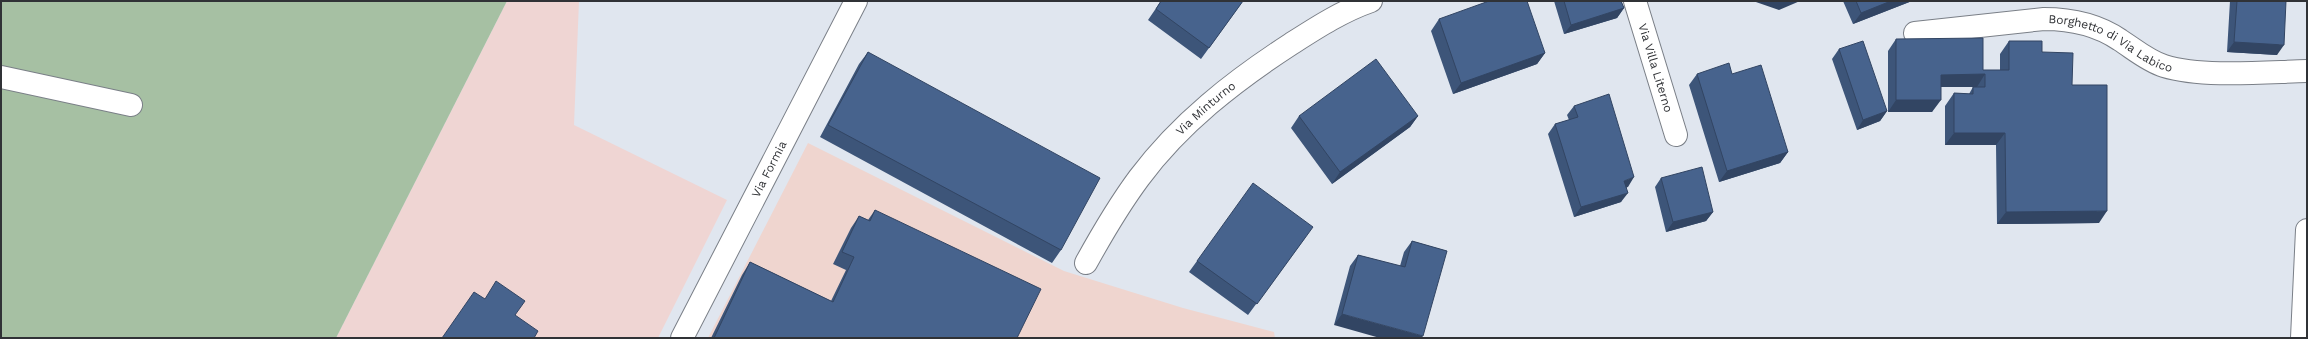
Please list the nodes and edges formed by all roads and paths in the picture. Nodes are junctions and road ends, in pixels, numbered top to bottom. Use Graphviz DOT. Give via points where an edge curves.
graph roads {
  1 [pos="856,1"];
  2 [pos="1635,1"];
  3 [pos="1359,3"];
  4 [pos="1915,33"];
  5 [pos="2307,71"];
  6 [pos="1,77"];
  7 [pos="131,105"];
  8 [pos="1676,134"];
  9 [pos="2307,230"];
  10 [pos="1086,263"];
  11 [pos="682,338"];
  12 [pos="2302,338"];
  1 -- 11 [label="street, Via Formia"];
  2 -- 8 [label="street, Via Villa Literno"];
  3 -- 10 [label="street, Via Minturno" via="1266,60 1217,96 1175,136 1139,177 1114,213"];
  4 -- 5 [label="street, Borghetto di Via Labico" via="2060,19 2092,26 2158,63 2174,68 2216,72"];
  6 -- 7 [label="street"];
  9 -- 12 [label="street"];
}
